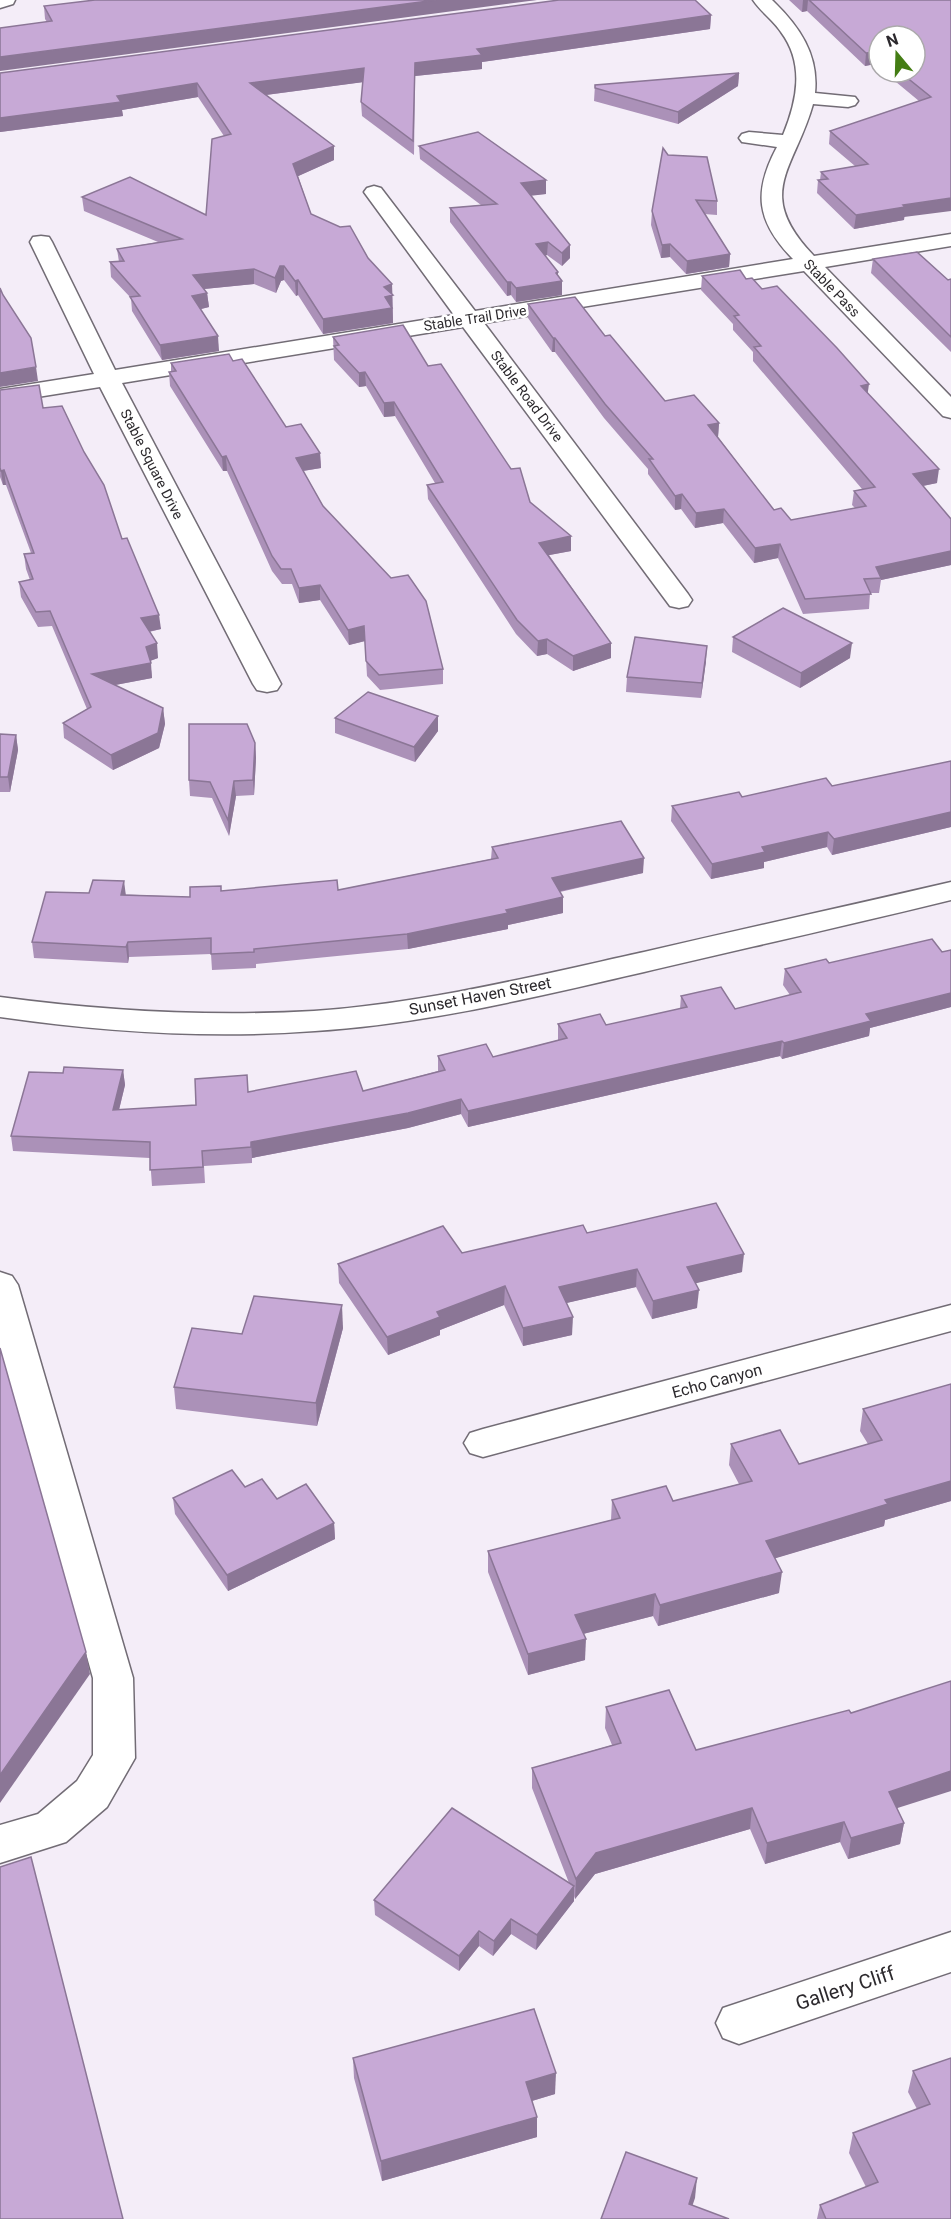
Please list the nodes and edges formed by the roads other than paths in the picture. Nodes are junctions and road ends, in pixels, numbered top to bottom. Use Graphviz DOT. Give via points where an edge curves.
graph roads {
  1 [pos="6,0"];
  2 [pos="762,0"];
  3 [pos="0,2"];
  4 [pos="806,98"];
  5 [pos="848,101"];
  6 [pos="750,138"];
  7 [pos="790,142"];
  8 [pos="374,192"];
  9 [pos="951,240"];
  10 [pos="41,242"];
  11 [pos="809,264"];
  12 [pos="470,319"];
  13 [pos="108,379"];
  14 [pos="0,396"];
  15 [pos="951,411"];
  16 [pos="679,600"];
  17 [pos="267,684"];
  18 [pos="951,891"];
  19 [pos="0,1007"];
  20 [pos="0,1285"];
  21 [pos="951,1318"];
  22 [pos="483,1443"];
  23 [pos="0,1844"];
  24 [pos="951,1952"];
  25 [pos="739,2023"];
  1 -- 3 [label="street"];
  2 -- 4 [label="street, Stable Pass" via="789,28 803,52"];
  4 -- 5 [label="street"];
  4 -- 7 [label="street, Stable Pass"];
  6 -- 7 [label="street"];
  7 -- 11 [label="street, Stable Pass" via="775,170 772,201 784,234"];
  8 -- 12 [label="street, Stable Road Drive"];
  9 -- 11 [label="street, Stable Trail Drive"];
  10 -- 13 [label="street, Stable Square Drive"];
  11 -- 12 [label="street, Stable Trail Drive"];
  11 -- 15 [label="street, Stable Pass"];
  12 -- 13 [label="street, Stable Trail Drive"];
  12 -- 16 [label="street, Stable Road Drive"];
  13 -- 14 [label="street, Stable Trail Drive"];
  13 -- 17 [label="street, Stable Square Drive"];
  18 -- 19 [label="street, Sunset Haven Street" via="419,1009 327,1020 232,1024 139,1022"];
  20 -- 23 [label="street" via="113,1678 114,1758 92,1794 51,1828"];
  21 -- 22 [label="street, Echo Canyon"];
  24 -- 25 [label="street, Gallery Cliff"];
}
